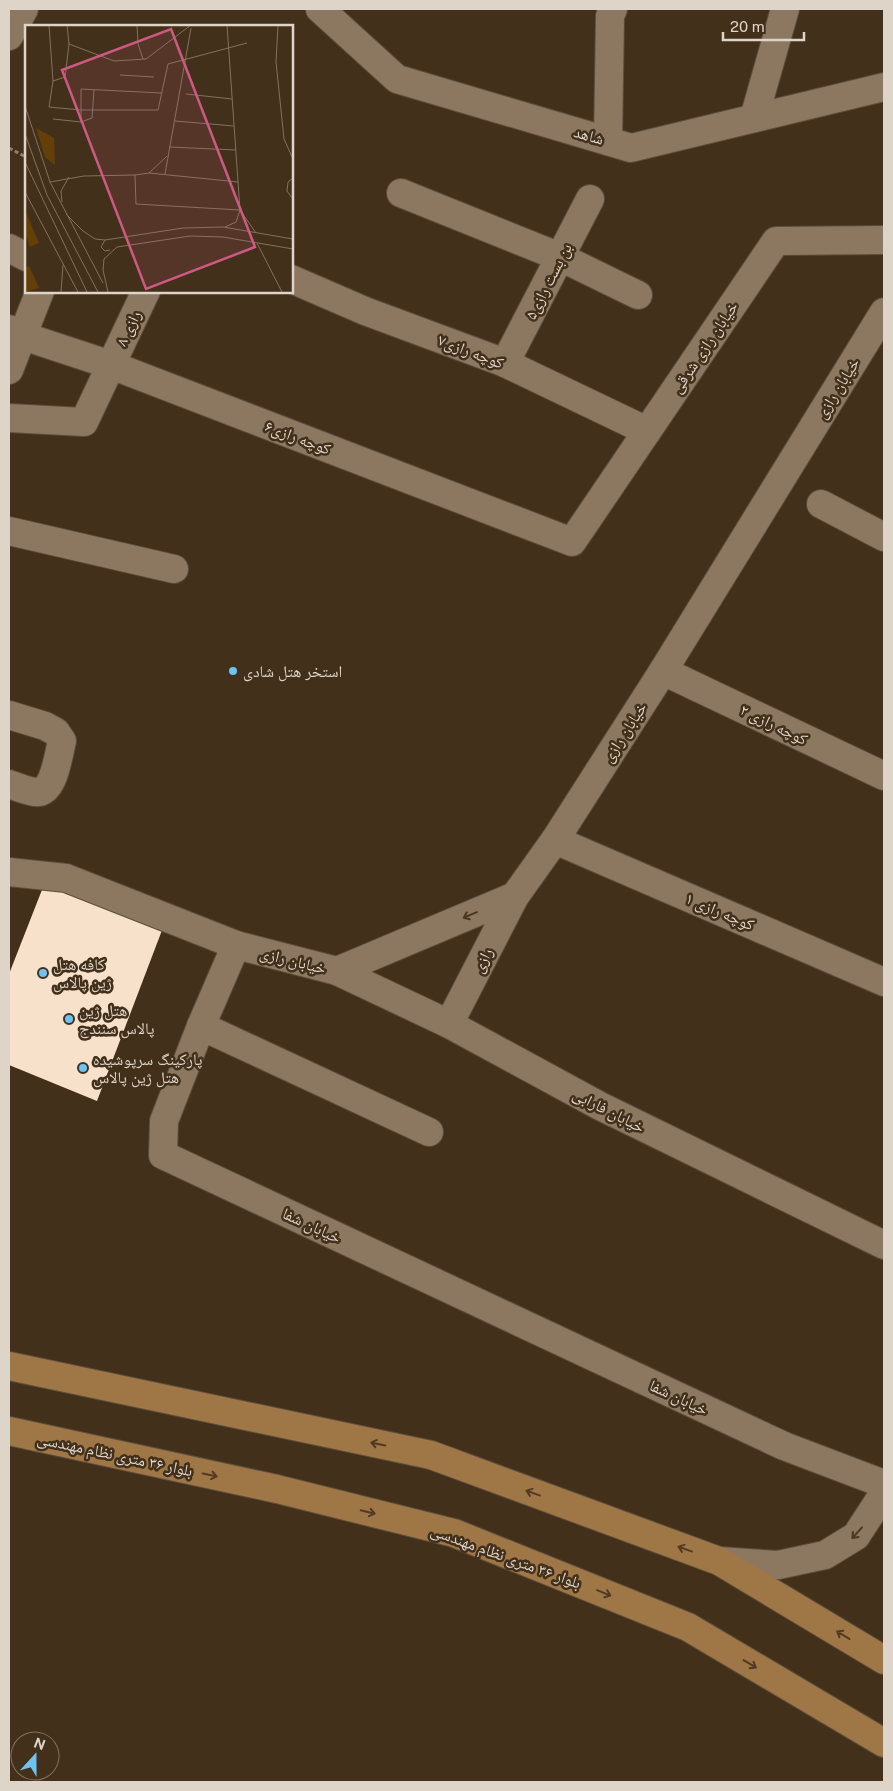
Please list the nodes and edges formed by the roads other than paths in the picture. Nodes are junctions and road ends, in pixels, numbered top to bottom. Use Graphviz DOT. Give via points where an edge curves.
graph roads {
  1 [pos="24,9"];
  2 [pos="320,9"];
  3 [pos="613,9"];
  4 [pos="784,9"];
  5 [pos="9,36"];
  6 [pos="884,87"];
  7 [pos="754,118"];
  8 [pos="608,141"];
  9 [pos="400,193"];
  10 [pos="590,199"];
  11 [pos="884,240"];
  12 [pos="9,248"];
  13 [pos="25,256"];
  14 [pos="560,257"];
  15 [pos="292,279"];
  16 [pos="39,292"];
  17 [pos="146,292"];
  18 [pos="638,295"];
  19 [pos="884,312"];
  20 [pos="16,332"];
  21 [pos="505,363"];
  22 [pos="111,365"];
  23 [pos="9,370"];
  24 [pos="9,418"];
  25 [pos="647,431"];
  26 [pos="821,504"];
  27 [pos="9,531"];
  28 [pos="884,537"];
  29 [pos="572,542"];
  30 [pos="174,570"];
  31 [pos="663,671"];
  32 [pos="9,715"];
  33 [pos="884,776"];
  34 [pos="9,784"];
  35 [pos="555,840"];
  36 [pos="9,872"];
  37 [pos="515,896"];
  38 [pos="236,945"];
  39 [pos="337,971"];
  40 [pos="884,982"];
  41 [pos="449,1024"];
  42 [pos="201,1026"];
  43 [pos="429,1132"];
  44 [pos="884,1245"];
  45 [pos="9,1366"];
  46 [pos="9,1431"];
  47 [pos="884,1484"];
  48 [pos="884,1493"];
  49 [pos="720,1561"];
  50 [pos="884,1660"];
  51 [pos="884,1744"];
  1 -- 5 [label="street"];
  2 -- 8 [label="street, شاهد" via="397,79"];
  3 -- 8 [label="street" via="610,16"];
  4 -- 7 [label="street"];
  6 -- 7 [label="street, شاهد"];
  7 -- 8 [label="street, شاهد" via="632,148"];
  9 -- 14 [label="street"];
  10 -- 14 [label="street, بن بست رازی۵"];
  11 -- 25 [label="street, خیابان رازی شرقی" via="776,241"];
  12 -- 13 [label="street"];
  14 -- 18 [label="street"];
  14 -- 21 [label="street, بن بست رازی۵"];
  15 -- 21 [label="street, کوچه رازی۷" via="365,312"];
  16 -- 20 [label="street"];
  17 -- 22 [label="street, رازی ۸"];
  19 -- 31 [label="street, خیابان رازی"];
  20 -- 22 [label="street, کوچه رازی۶"];
  20 -- 23 [label="street"];
  21 -- 25 [label="street, کوچه رازی۷"];
  22 -- 24 [label="street, رازی ۸" via="84,422"];
  22 -- 29 [label="street, کوچه رازی۶"];
  25 -- 29 [label="street, خیابان رازی شرقی"];
  26 -- 28 [label="street"];
  27 -- 30 [label="street"];
  31 -- 33 [label="street, کوچه رازی ۲"];
  31 -- 35 [label="street, خیابان رازی"];
  32 -- 34 [label="street" via="46,726 62,741 50,785 45,791 36,793"];
  35 -- 37 [label="street, خیابان رازی"];
  35 -- 40 [label="street, کوچه رازی ۱"];
  36 -- 38 [label="street" via="66,878"];
  37 -- 39 [label="street, خیابان رازی, one-way"];
  37 -- 41 [label="street, رازی"];
  38 -- 39 [label="street, خیابان رازی"];
  38 -- 42 [label="street, خیابان شفا"];
  39 -- 41 [label="street, خیابان فارابی"];
  41 -- 44 [label="street, خیابان فارابی" via="600,1106"];
  42 -- 43 [label="street"];
  42 -- 47 [label="street, خیابان شفا" via="164,1121 163,1155 784,1446"];
  49 -- 45 [label="main road, one-way" via="430,1455"];
  46 -- 51 [label="main road, بلوار ۳۶ متری نظام مهندسی, one-way" via="277,1489 454,1534 688,1627"];
  48 -- 49 [label="street, one-way" via="856,1536 824,1555 778,1565"];
  50 -- 49 [label="main road, one-way"];
}
